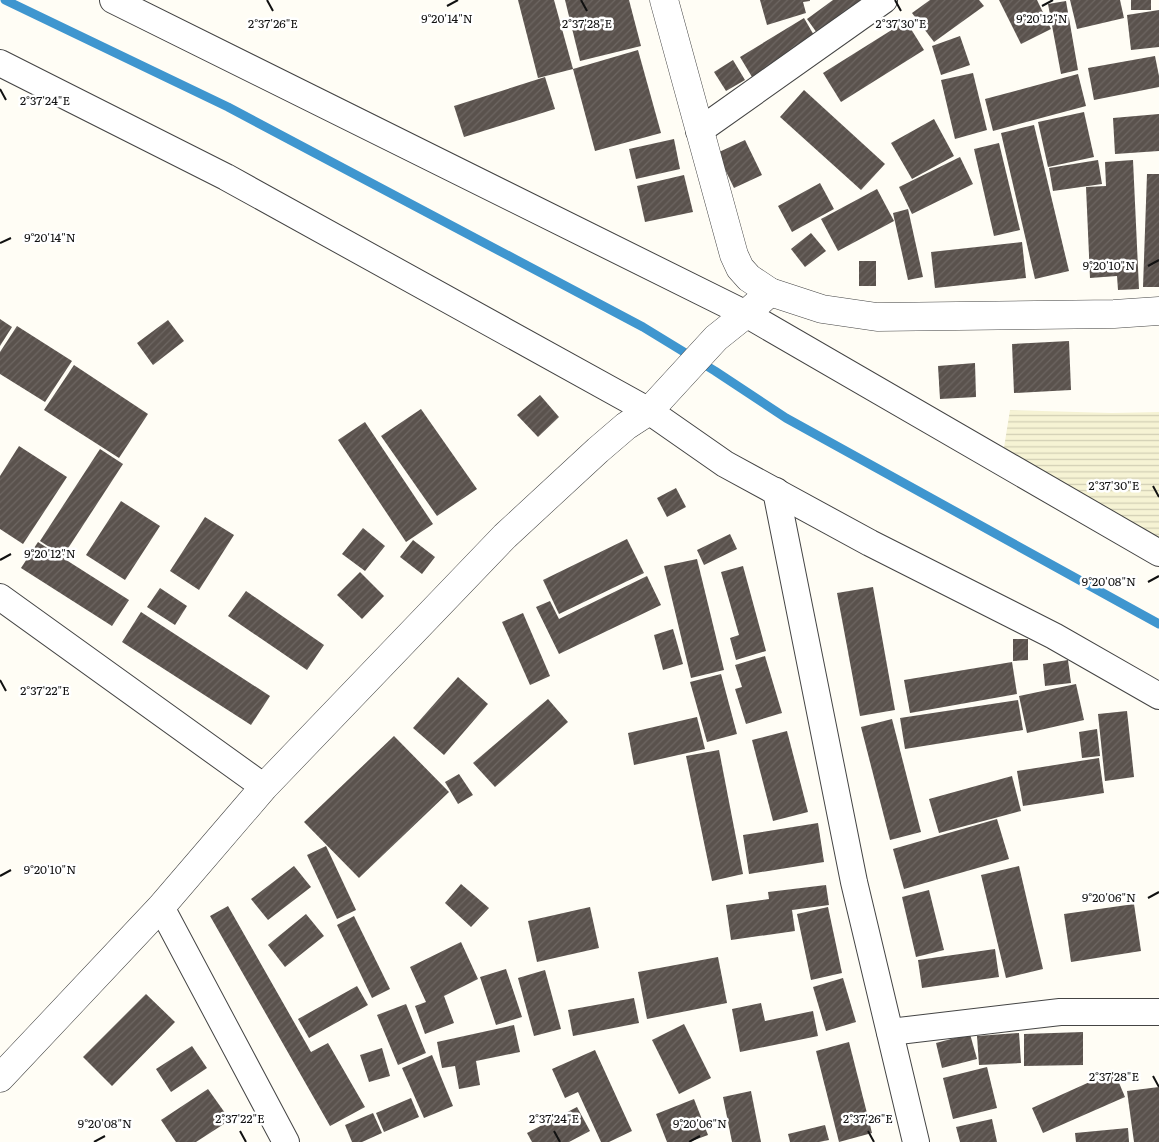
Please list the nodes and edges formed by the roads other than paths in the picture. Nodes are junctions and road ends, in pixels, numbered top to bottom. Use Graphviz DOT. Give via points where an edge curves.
graph roads {
  1 [pos="113,0"];
  2 [pos="664,0"];
  3 [pos="884,0"];
  4 [pos="0,63"];
  5 [pos="699,131"];
  6 [pos="770,292"];
  7 [pos="1159,311"];
  8 [pos="746,314"];
  9 [pos="649,411"];
  10 [pos="776,491"];
  11 [pos="1159,553"];
  12 [pos="0,597"];
  13 [pos="1159,696"];
  14 [pos="264,787"];
  15 [pos="161,908"];
  16 [pos="1159,1012"];
  17 [pos="890,1032"];
  18 [pos="0,1078"];
  19 [pos="286,1142"];
  20 [pos="916,1142"];
  1 -- 8 [label="street"];
  2 -- 5 [label="street"];
  3 -- 5 [label="street"];
  4 -- 9 [label="street" via="226,177"];
  5 -- 6 [label="street" via="734,255 749,278"];
  6 -- 7 [label="street" via="822,309 877,317"];
  6 -- 8 [label="street"];
  8 -- 9 [label="street" via="716,338"];
  8 -- 11 [label="street"];
  9 -- 10 [label="street" via="725,464"];
  9 -- 14 [label="street" via="598,450 505,536"];
  10 -- 13 [label="street" via="1054,636"];
  10 -- 17 [label="street" via="854,882"];
  12 -- 14 [label="street"];
  14 -- 15 [label="street"];
  15 -- 18 [label="street"];
  15 -- 19 [label="street"];
  16 -- 17 [label="street" via="1060,1012"];
  17 -- 20 [label="street"];
}
